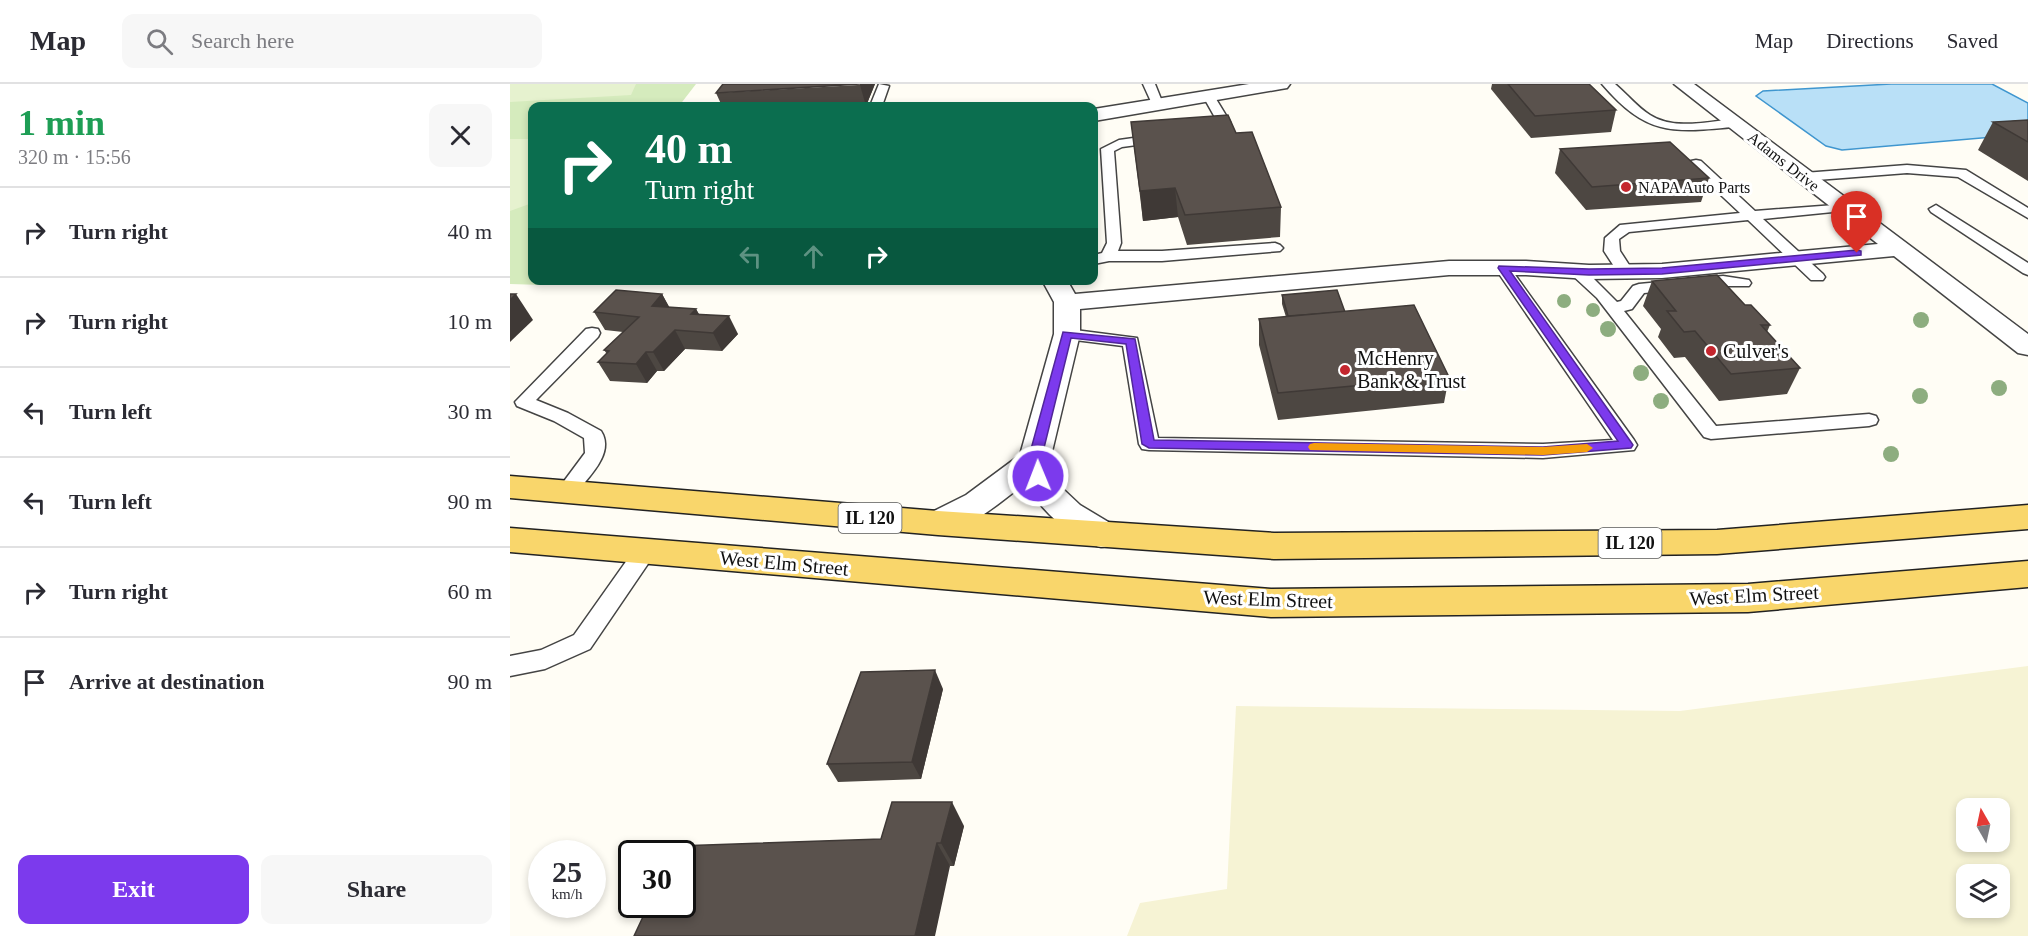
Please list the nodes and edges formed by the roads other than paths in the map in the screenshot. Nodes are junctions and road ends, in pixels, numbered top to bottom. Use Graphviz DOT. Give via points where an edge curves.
graph roads {
  1 [pos="1149,84"];
  2 [pos="1275,84"];
  3 [pos="1683,84"];
  4 [pos="1609,85"];
  5 [pos="883,86"];
  6 [pos="1599,95"];
  7 [pos="1209,96"];
  8 [pos="877,102"];
  9 [pos="1157,104"];
  10 [pos="1098,114"];
  11 [pos="1622,117"];
  12 [pos="1656,123"];
  13 [pos="1733,123"];
  14 [pos="1696,164"];
  15 [pos="1804,177"];
  16 [pos="1844,207"];
  17 [pos="1936,209"];
  18 [pos="2028,214"];
  19 [pos="1752,216"];
  20 [pos="1275,248"];
  21 [pos="1898,249"];
  22 [pos="1101,258"];
  23 [pos="1797,258"];
  24 [pos="1503,268"];
  25 [pos="2028,270"];
  26 [pos="1577,271"];
  27 [pos="1625,272"];
  28 [pos="1817,277"];
  29 [pos="1743,283"];
  30 [pos="1060,291"];
  31 [pos="1613,307"];
  32 [pos="592,333"];
  33 [pos="1067,334"];
  34 [pos="2028,347"];
  35 [pos="1869,420"];
  36 [pos="1035,460"];
  37 [pos="510,487"];
  38 [pos="566,492"];
  39 [pos="2028,517"];
  40 [pos="938,524"];
  41 [pos="1103,535"];
  42 [pos="510,540"];
  43 [pos="645,552"];
  44 [pos="2028,574"];
  45 [pos="510,666"];
  1 -- 9 [label="lane"];
  2 -- 7 [label="street"];
  3 -- 13 [label="street, Adams Drive"];
  4 -- 6 [label="lane"];
  4 -- 12 [label="lane"];
  5 -- 8 [label="lane"];
  7 -- 9 [label="street"];
  7 -- 22 [label="lane" via="1224,123 1201,134 1119,144 1107,149 1114,243"];
  9 -- 10 [label="street"];
  11 -- 12 [label="lane"];
  12 -- 13 [label="lane"];
  13 -- 15 [label="street, Adams Drive"];
  14 -- 19 [label="lane"];
  15 -- 16 [label="street, Adams Drive"];
  15 -- 18 [label="lane" via="1907,169 1961,173"];
  16 -- 19 [label="lane"];
  16 -- 21 [label="street, Adams Drive"];
  17 -- 25 [label="lane"];
  19 -- 23 [label="lane"];
  19 -- 27 [label="lane" via="1625,228 1612,238 1612,251"];
  20 -- 22 [label="lane"];
  21 -- 23 [label="street"];
  21 -- 34 [label="street, Adams Drive"];
  23 -- 27 [label="street"];
  23 -- 28 [label="lane"];
  24 -- 26 [label="street"];
  24 -- 30 [label="street"];
  24 -- 33 [label="lane" via="1627,445 1543,451 1149,444 1131,342"];
  26 -- 27 [label="street"];
  26 -- 31 [label="lane"];
  29 -- 31 [label="lane" via="1723,281 1639,289 1626,306"];
  30 -- 33 [label="street"];
  31 -- 35 [label="lane" via="1711,433"];
  32 -- 38 [label="lane" via="524,402 594,435 595,454"];
  33 -- 36 [label="street"];
  36 -- 40 [label="street" via="978,502"];
  36 -- 41 [label="street" via="1038,476 1052,500"];
  37 -- 38 [label="main road, IL 120"];
  38 -- 40 [label="main road, IL 120"];
  39 -- 41 [label="main road, IL 120" via="1717,542 1274,546"];
  40 -- 41 [label="main road, IL 120"];
  42 -- 43 [label="main road, West Elm Street"];
  43 -- 44 [label="main road, West Elm Street" via="1271,603 1748,598"];
  43 -- 45 [label="lane" via="582,642 545,658"];
}
